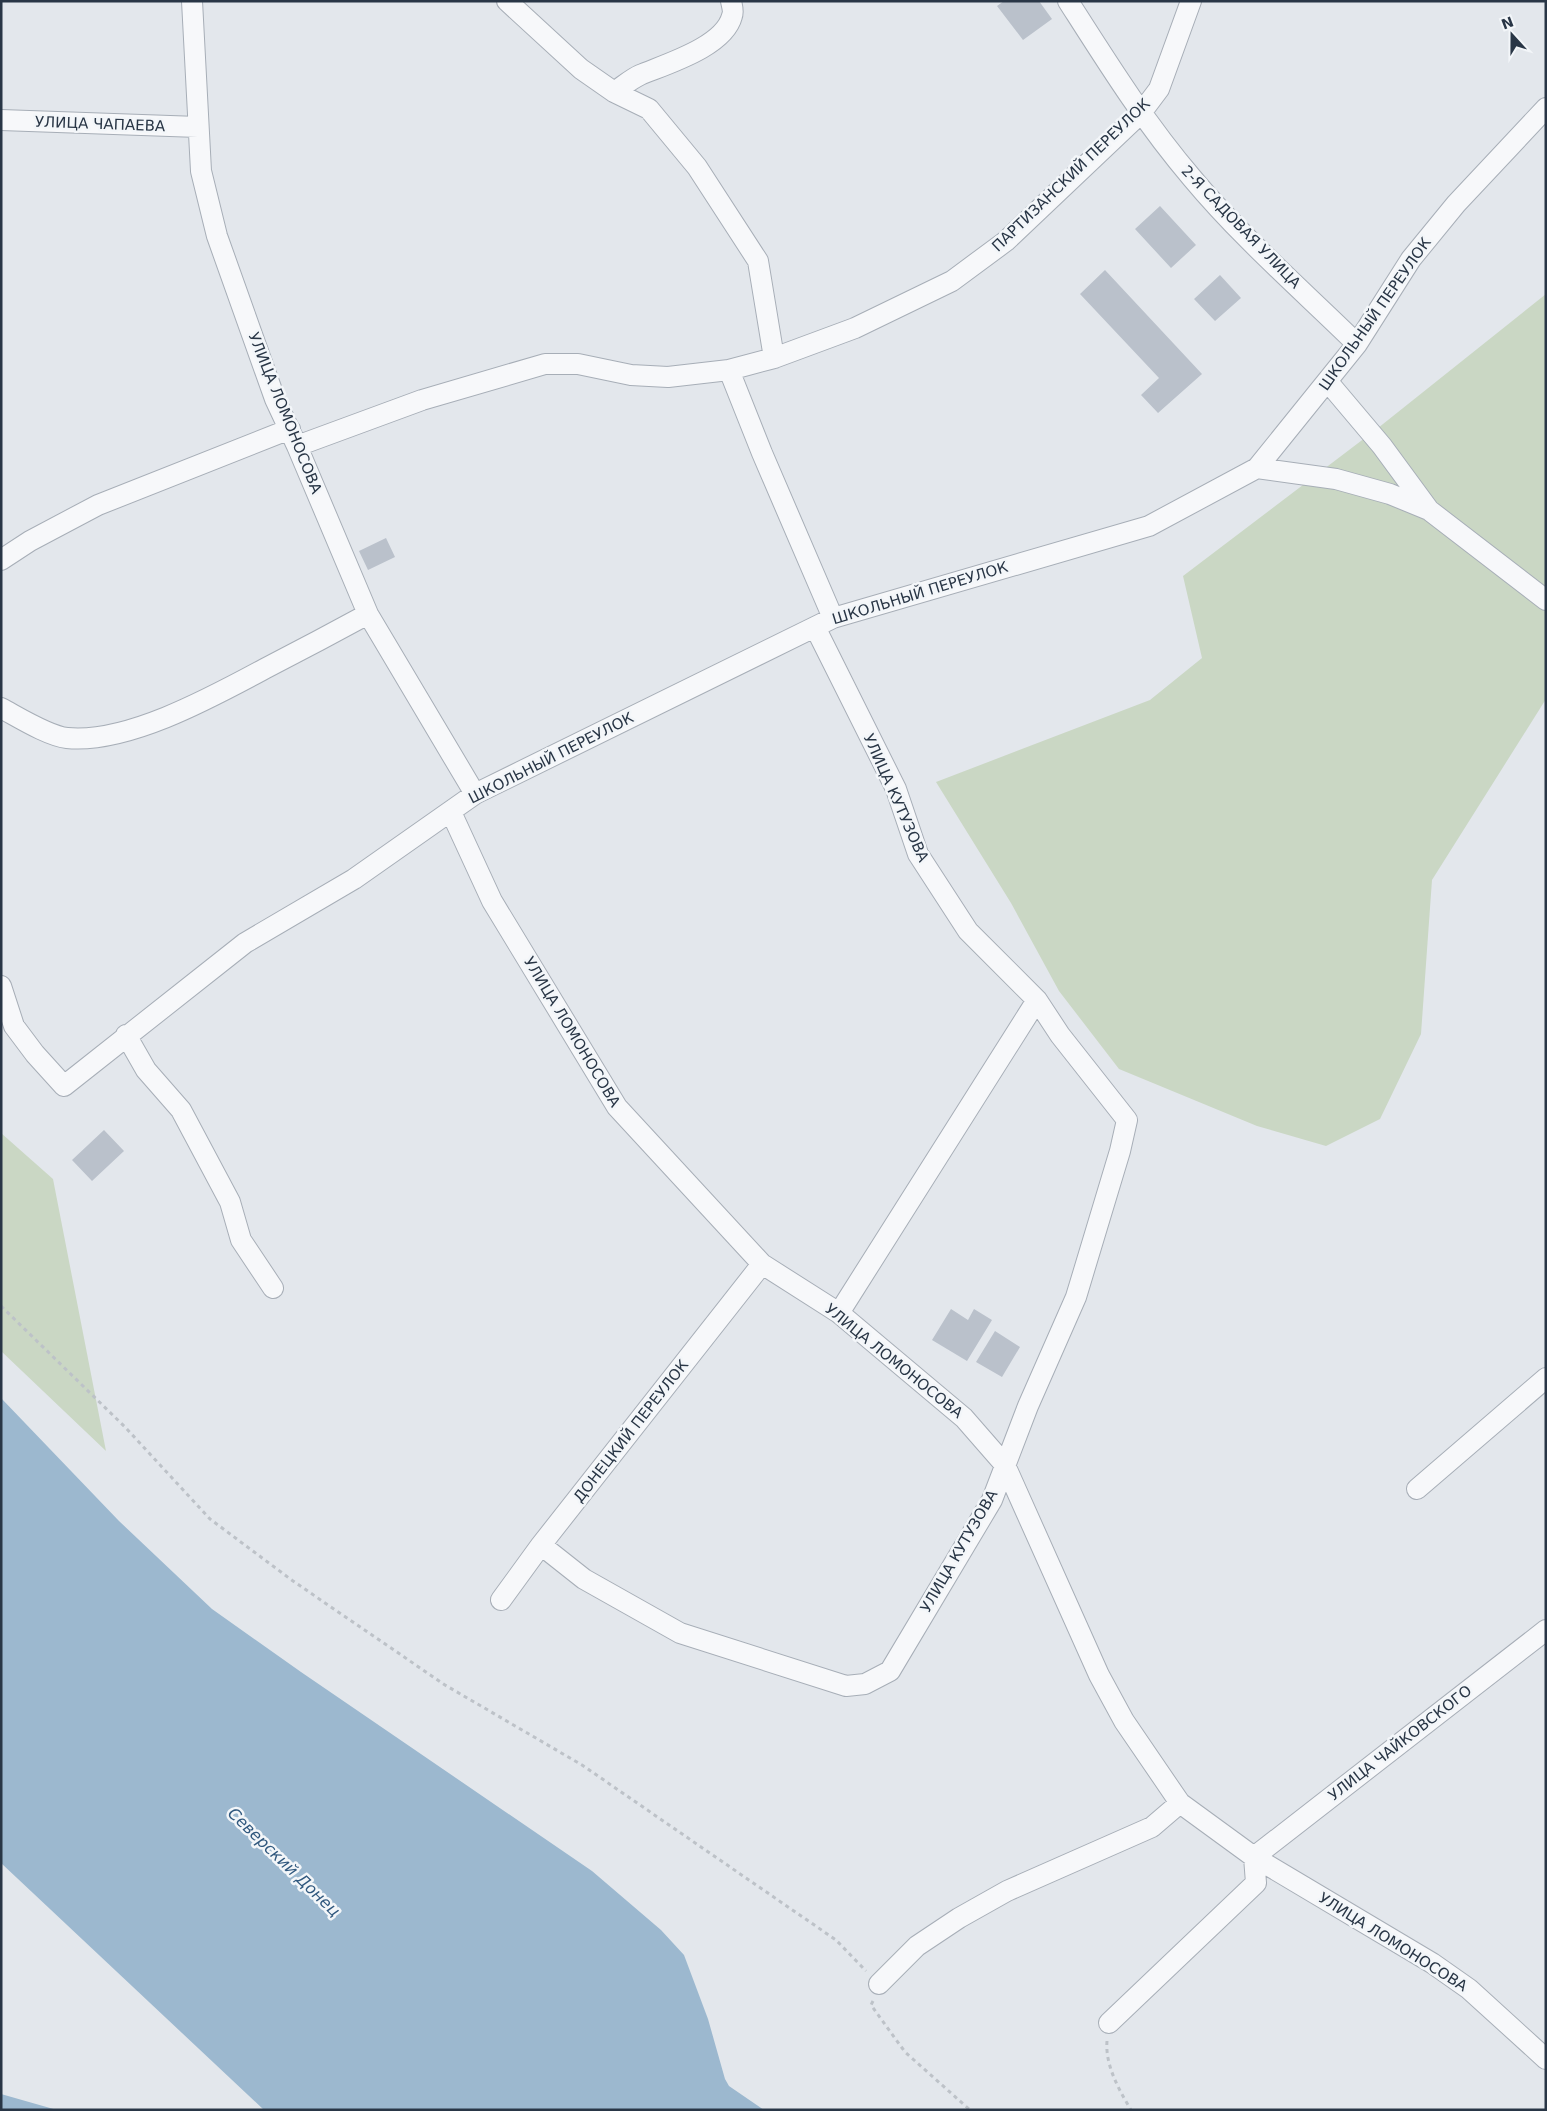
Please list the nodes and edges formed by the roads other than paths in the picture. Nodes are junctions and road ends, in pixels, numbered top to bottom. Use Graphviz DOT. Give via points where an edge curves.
graph roads {
  1 [pos="192,1"];
  2 [pos="507,1"];
  3 [pos="731,1"];
  4 [pos="1068,1"];
  5 [pos="1190,1"];
  6 [pos="614,92"];
  7 [pos="1546,108"];
  8 [pos="1141,113"];
  9 [pos="1,120"];
  10 [pos="198,127"];
  11 [pos="1357,344"];
  12 [pos="774,358"];
  13 [pos="728,370"];
  14 [pos="1328,382"];
  15 [pos="294,438"];
  16 [pos="1257,468"];
  17 [pos="1429,510"];
  18 [pos="1,560"];
  19 [pos="1546,600"];
  20 [pos="368,614"];
  21 [pos="824,623"];
  22 [pos="1,708"];
  23 [pos="475,794"];
  24 [pos="451,812"];
  25 [pos="1,986"];
  26 [pos="1037,1000"];
  27 [pos="126,1035"];
  28 [pos="762,1264"];
  29 [pos="273,1288"];
  30 [pos="839,1313"];
  31 [pos="1546,1378"];
  32 [pos="1005,1465"];
  33 [pos="1417,1489"];
  34 [pos="541,1545"];
  35 [pos="501,1600"];
  36 [pos="1546,1630"];
  37 [pos="1180,1803"];
  38 [pos="1254,1857"];
  39 [pos="879,1984"];
  40 [pos="1109,2023"];
  41 [pos="1546,2059"];
  1 -- 10 [label="street, УЛИЦА ЛОМОНОСОВА"];
  2 -- 6 [label="street" via="581,69"];
  3 -- 6 [label="street" via="733,15 727,28 705,46 685,58 638,76"];
  4 -- 8 [label="street, 2-Я САДОВАЯ УЛИЦА"];
  5 -- 8 [label="street, ПАРТИЗАНСКИЙ ПЕРЕУЛОК" via="1159,89"];
  6 -- 12 [label="street" via="649,109 697,168 758,260"];
  7 -- 11 [label="street, ШКОЛЬНЫЙ ПЕРЕУЛОК" via="1456,204 1411,259"];
  8 -- 11 [label="street, 2-Я САДОВАЯ УЛИЦА" via="1228,218"];
  8 -- 12 [label="street, ПАРТИЗАНСКИЙ ПЕРЕУЛОК" via="1006,241 952,281 855,328"];
  9 -- 10 [label="street, УЛИЦА ЧАПАЕВА"];
  10 -- 15 [label="street, УЛИЦА ЛОМОНОСОВА" via="201,171 217,236 275,398"];
  11 -- 14 [label="street, ШКОЛЬНЫЙ ПЕРЕУЛОК"];
  12 -- 13 [label="street, ПАРТИЗАНСКИЙ ПЕРЕУЛОК"];
  13 -- 15 [label="street, ПАРТИЗАНСКИЙ ПЕРЕУЛОК" via="668,377 632,375 578,364 544,364"];
  13 -- 21 [label="street, УЛИЦА КУТУЗОВА"];
  14 -- 16 [label="street, ШКОЛЬНЫЙ ПЕРЕУЛОК"];
  14 -- 17 [label="street" via="1382,446"];
  15 -- 18 [label="street, ПАРТИЗАНСКИЙ ПЕРЕУЛОК" via="98,505"];
  15 -- 20 [label="street, УЛИЦА ЛОМОНОСОВА"];
  16 -- 17 [label="street" via="1336,479 1390,494"];
  16 -- 21 [label="street, ШКОЛЬНЫЙ ПЕРЕУЛОК" via="1149,526"];
  17 -- 19 [label="street"];
  20 -- 22 [label="street" via="194,706 121,732 95,738 65,738"];
  20 -- 23 [label="street, УЛИЦА ЛОМОНОСОВА"];
  21 -- 23 [label="street, ШКОЛЬНЫЙ ПЕРЕУЛОК"];
  21 -- 26 [label="street, УЛИЦА КУТУЗОВА" via="896,789 918,854 968,931"];
  23 -- 24 [label="street, ШКОЛЬНЫЙ ПЕРЕУЛОК"];
  24 -- 27 [label="street, ШКОЛЬНЫЙ ПЕРЕУЛОК" via="354,879 245,943"];
  24 -- 28 [label="street, УЛИЦА ЛОМОНОСОВА" via="492,901 617,1107"];
  25 -- 27 [label="street, ШКОЛЬНЫЙ ПЕРЕУЛОК" via="14,1026 64,1086"];
  26 -- 30 [label="street"];
  26 -- 32 [label="street, УЛИЦА КУТУЗОВА" via="1060,1035 1127,1120 1076,1297"];
  27 -- 29 [label="street" via="146,1070 181,1110 230,1202 241,1240"];
  28 -- 30 [label="street, УЛИЦА ЛОМОНОСОВА"];
  28 -- 34 [label="street, ДОНЕЦКИЙ ПЕРЕУЛОК"];
  30 -- 32 [label="street, УЛИЦА ЛОМОНОСОВА" via="964,1418"];
  31 -- 33 [label="street"];
  32 -- 34 [label="street, УЛИЦА КУТУЗОВА" via="992,1500 890,1671 866,1684 846,1686 680,1633 584,1580"];
  32 -- 37 [label="street, УЛИЦА ЛОМОНОСОВА" via="1099,1675 1124,1721"];
  34 -- 35 [label="street, ДОНЕЦКИЙ ПЕРЕУЛОК"];
  36 -- 38 [label="street, УЛИЦА ЧАЙКОВСКОГО"];
  37 -- 38 [label="street, УЛИЦА ЛОМОНОСОВА"];
  37 -- 39 [label="street" via="1152,1827 1007,1891 959,1918 917,1946"];
  38 -- 40 [label="street" via="1256,1883"];
  38 -- 41 [label="street, УЛИЦА ЛОМОНОСОВА" via="1432,1963 1469,1989"];
}
